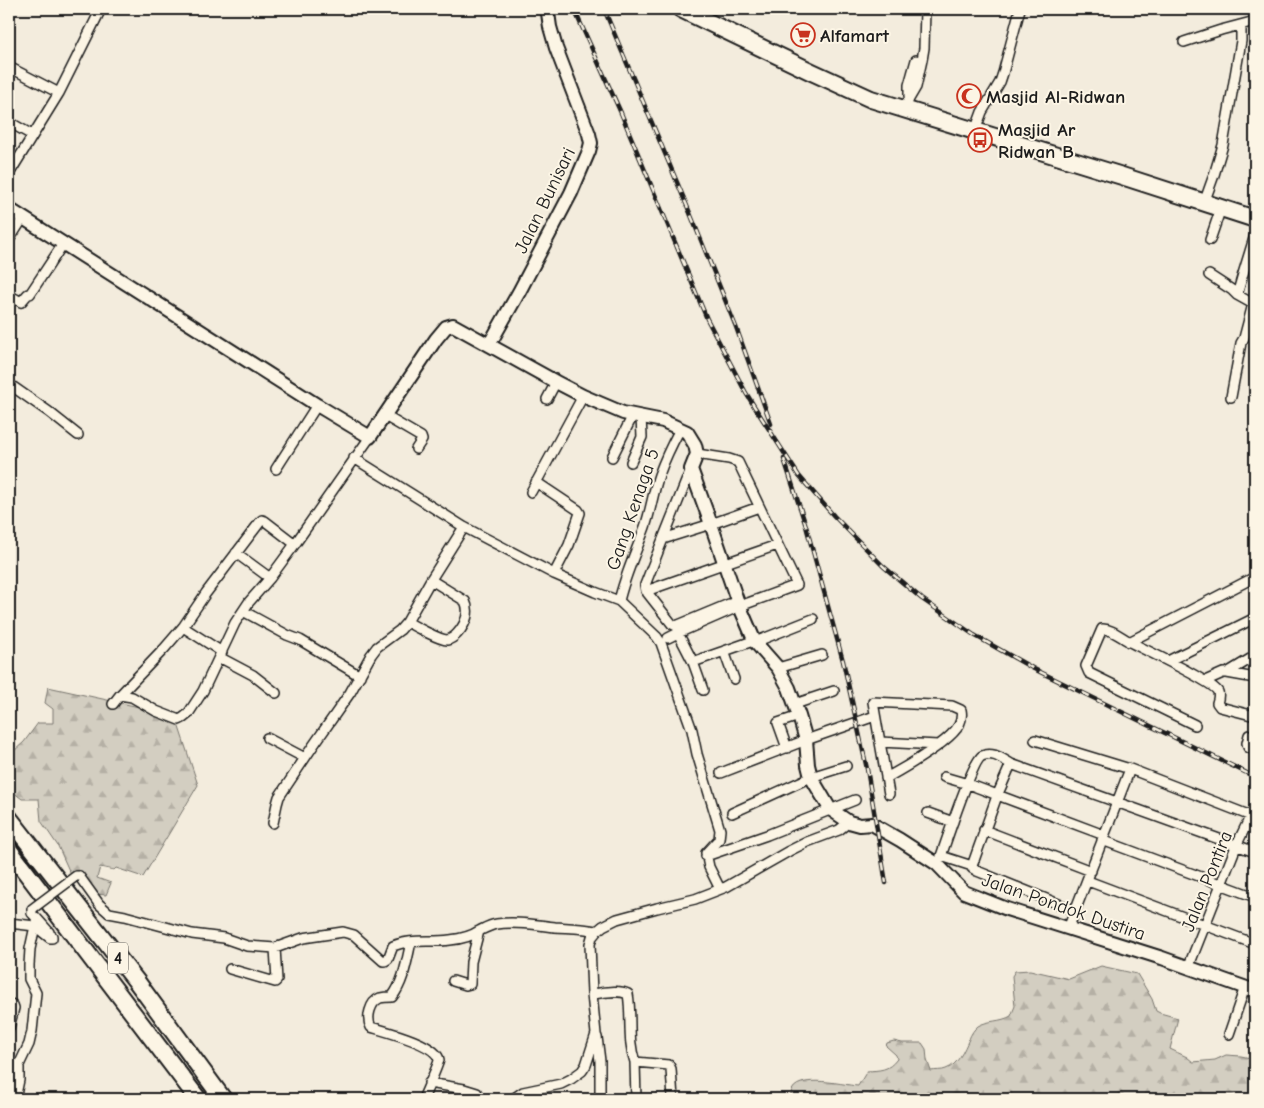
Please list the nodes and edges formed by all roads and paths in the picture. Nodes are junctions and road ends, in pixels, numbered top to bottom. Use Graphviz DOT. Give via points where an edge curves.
graph roads {
  1 [pos="545,9"];
  2 [pos="681,9"];
  3 [pos="919,9"];
  4 [pos="925,9"];
  5 [pos="1020,9"];
  6 [pos="98,10"];
  7 [pos="1255,21"];
  8 [pos="1238,26"];
  9 [pos="1184,42"];
  10 [pos="9,67"];
  11 [pos="59,93"];
  12 [pos="907,104"];
  13 [pos="9,122"];
  14 [pos="975,131"];
  15 [pos="32,135"];
  16 [pos="9,174"];
  17 [pos="1204,203"];
  18 [pos="1221,208"];
  19 [pos="9,209"];
  20 [pos="23,218"];
  21 [pos="1255,219"];
  22 [pos="1255,235"];
  23 [pos="9,240"];
  24 [pos="1210,240"];
  25 [pos="63,244"];
  26 [pos="1209,275"];
  27 [pos="1237,295"];
  28 [pos="9,302"];
  29 [pos="1254,305"];
  30 [pos="489,345"];
  31 [pos="556,382"];
  32 [pos="9,384"];
  33 [pos="583,396"];
  34 [pos="1231,397"];
  35 [pos="547,399"];
  36 [pos="318,405"];
  37 [pos="385,416"];
  38 [pos="637,416"];
  39 [pos="680,429"];
  40 [pos="78,435"];
  41 [pos="370,437"];
  42 [pos="416,449"];
  43 [pos="697,454"];
  44 [pos="612,457"];
  45 [pos="354,458"];
  46 [pos="631,462"];
  47 [pos="691,469"];
  48 [pos="276,470"];
  49 [pos="536,482"];
  50 [pos="531,492"];
  51 [pos="759,507"];
  52 [pos="711,524"];
  53 [pos="464,527"];
  54 [pos="663,539"];
  55 [pos="296,544"];
  56 [pos="777,545"];
  57 [pos="236,553"];
  58 [pos="726,564"];
  59 [pos="554,574"];
  60 [pos="1255,577"];
  61 [pos="270,578"];
  62 [pos="431,580"];
  63 [pos="646,591"];
  64 [pos="619,601"];
  65 [pos="738,603"];
  66 [pos="243,612"];
  67 [pos="1255,618"];
  68 [pos="813,619"];
  69 [pos="407,622"];
  70 [pos="183,627"];
  71 [pos="678,632"];
  72 [pos="668,638"];
  73 [pos="755,642"];
  74 [pos="1129,642"];
  75 [pos="724,651"];
  76 [pos="221,655"];
  77 [pos="822,655"];
  78 [pos="1255,656"];
  79 [pos="1168,661"];
  80 [pos="693,662"];
  81 [pos="778,668"];
  82 [pos="1227,673"];
  83 [pos="360,676"];
  84 [pos="1255,678"];
  85 [pos="734,679"];
  86 [pos="1205,681"];
  87 [pos="703,690"];
  88 [pos="834,690"];
  89 [pos="276,693"];
  90 [pos="120,695"];
  91 [pos="112,704"];
  92 [pos="797,710"];
  93 [pos="875,716"];
  94 [pos="1255,716"];
  95 [pos="1195,725"];
  96 [pos="1249,735"];
  97 [pos="267,738"];
  98 [pos="806,740"];
  99 [pos="1035,740"];
  100 [pos="880,742"];
  101 [pos="938,745"];
  102 [pos="787,748"];
  103 [pos="1255,751"];
  104 [pos="305,758"];
  105 [pos="1011,764"];
  106 [pos="846,766"];
  107 [pos="1130,769"];
  108 [pos="721,773"];
  109 [pos="811,777"];
  110 [pos="944,777"];
  111 [pos="886,778"];
  112 [pos="968,784"];
  113 [pos="889,794"];
  114 [pos="997,796"];
  115 [pos="855,800"];
  116 [pos="1118,802"];
  117 [pos="830,809"];
  118 [pos="1253,812"];
  119 [pos="732,813"];
  120 [pos="928,813"];
  121 [pos="9,818"];
  122 [pos="849,822"];
  123 [pos="953,822"];
  124 [pos="273,823"];
  125 [pos="984,830"];
  126 [pos="1103,838"];
  127 [pos="1238,844"];
  128 [pos="9,850"];
  129 [pos="1255,852"];
  130 [pos="706,856"];
  131 [pos="972,866"];
  132 [pos="1091,872"];
  133 [pos="1088,881"];
  134 [pos="1221,884"];
  135 [pos="720,889"];
  136 [pos="1255,898"];
  137 [pos="1076,911"];
  138 [pos="9,923"];
  139 [pos="1205,925"];
  140 [pos="35,926"];
  141 [pos="1068,929"];
  142 [pos="597,931"];
  143 [pos="479,932"];
  144 [pos="411,942"];
  145 [pos="1255,944"];
  146 [pos="275,948"];
  147 [pos="1188,968"];
  148 [pos="230,970"];
  149 [pos="453,981"];
  150 [pos="1250,989"];
  151 [pos="592,994"];
  152 [pos="9,1003"];
  153 [pos="9,1028"];
  154 [pos="596,1034"];
  155 [pos="1229,1034"];
  156 [pos="635,1062"];
  157 [pos="429,1083"];
  158 [pos="477,1093"];
  159 [pos="602,1098"];
  160 [pos="15,1099"];
  161 [pos="198,1099"];
  162 [pos="223,1099"];
  163 [pos="423,1099"];
  164 [pos="513,1099"];
  165 [pos="636,1099"];
  166 [pos="673,1099"];
  1 -- 30 [label="main road, Jalan Bunisari" via="591,143 571,193"];
  2 -- 12 [label="highway" via="871,99"];
  3 -- 12 [label="street" via="919,47"];
  4 -- 12 [label="street" via="922,60 916,87"];
  5 -- 14 [label="street" via="1000,82"];
  6 -- 11 [label="street"];
  7 -- 8 [label="street"];
  8 -- 9 [label="street"];
  8 -- 17 [label="street" via="1241,41 1223,145"];
  10 -- 11 [label="street"];
  11 -- 15 [label="street"];
  12 -- 14 [label="highway"];
  13 -- 15 [label="street"];
  14 -- 17 [label="highway"];
  15 -- 16 [label="street"];
  17 -- 18 [label="highway"];
  18 -- 21 [label="highway"];
  18 -- 24 [label="street"];
  19 -- 20 [label="main road"];
  20 -- 23 [label="street"];
  20 -- 25 [label="main road"];
  22 -- 27 [label="street"];
  25 -- 28 [label="street" via="30,294 21,302 14,298"];
  25 -- 36 [label="main road"];
  26 -- 27 [label="street"];
  27 -- 29 [label="street"];
  29 -- 34 [label="street" via="1241,343"];
  30 -- 31 [label="main road"];
  30 -- 37 [label="main road" via="456,326 446,327"];
  31 -- 33 [label="main road"];
  31 -- 35 [label="street"];
  32 -- 40 [label="street"];
  33 -- 38 [label="main road"];
  33 -- 49 [label="street"];
  36 -- 41 [label="main road"];
  36 -- 48 [label="street"];
  37 -- 41 [label="main road"];
  37 -- 42 [label="street" via="421,437"];
  38 -- 39 [label="main road" via="663,421"];
  38 -- 44 [label="street"];
  38 -- 46 [label="street" via="642,437"];
  39 -- 43 [label="main road" via="687,432"];
  39 -- 64 [label="street, Gang Kenaga 5" via="658,476 646,525"];
  41 -- 45 [label="street"];
  43 -- 47 [label="main road"];
  43 -- 51 [label="street" via="738,462"];
  45 -- 53 [label="street"];
  45 -- 55 [label="street"];
  47 -- 52 [label="main road"];
  47 -- 54 [label="street"];
  49 -- 50 [label="street"];
  49 -- 59 [label="street" via="580,513"];
  51 -- 52 [label="street"];
  51 -- 56 [label="street"];
  52 -- 54 [label="street"];
  52 -- 58 [label="main road"];
  53 -- 59 [label="street"];
  53 -- 62 [label="street"];
  54 -- 63 [label="street"];
  55 -- 57 [label="street" via="262,520"];
  55 -- 61 [label="street"];
  56 -- 58 [label="street"];
  56 -- 65 [label="street" via="797,585"];
  57 -- 61 [label="street"];
  57 -- 70 [label="street"];
  58 -- 63 [label="street"];
  58 -- 65 [label="main road"];
  59 -- 64 [label="street"];
  60 -- 74 [label="street"];
  61 -- 66 [label="street"];
  62 -- 69 [label="street"];
  62 -- 69 [label="street" via="465,601 468,612 464,625 447,640"];
  63 -- 65 [label="street" via="676,626"];
  64 -- 130 [label="street" via="661,643 684,706 720,830 719,839"];
  65 -- 71 [label="street"];
  65 -- 73 [label="main road"];
  66 -- 76 [label="street"];
  66 -- 83 [label="street" via="300,640"];
  67 -- 79 [label="street"];
  68 -- 73 [label="street"];
  69 -- 83 [label="street" via="377,647"];
  70 -- 76 [label="street"];
  70 -- 90 [label="street"];
  71 -- 72 [label="street"];
  71 -- 80 [label="street"];
  73 -- 75 [label="street"];
  73 -- 81 [label="main road"];
  74 -- 79 [label="street"];
  74 -- 95 [label="street" via="1102,629 1086,666 1089,673"];
  75 -- 80 [label="street"];
  75 -- 85 [label="street"];
  76 -- 89 [label="street"];
  76 -- 90 [label="street" via="203,691 188,714 179,720"];
  77 -- 81 [label="street"];
  78 -- 82 [label="street"];
  79 -- 86 [label="street"];
  80 -- 87 [label="street"];
  81 -- 92 [label="main road"];
  82 -- 84 [label="street"];
  82 -- 86 [label="street"];
  83 -- 104 [label="street"];
  86 -- 94 [label="street" via="1218,690 1218,706"];
  88 -- 92 [label="street"];
  90 -- 91 [label="street"];
  92 -- 98 [label="main road"];
  92 -- 102 [label="street" via="778,723"];
  93 -- 98 [label="street"];
  93 -- 100 [label="street"];
  93 -- 101 [label="street" via="873,702 960,709 962,715 958,726"];
  96 -- 103 [label="street" via="1248,747"];
  97 -- 104 [label="street"];
  98 -- 102 [label="street"];
  98 -- 109 [label="main road"];
  99 -- 107 [label="street"];
  100 -- 101 [label="street"];
  100 -- 111 [label="street"];
  101 -- 111 [label="street"];
  102 -- 108 [label="street"];
  104 -- 124 [label="street" via="279,797"];
  105 -- 112 [label="street" via="995,755 985,755 978,761"];
  105 -- 114 [label="street"];
  105 -- 116 [label="street"];
  106 -- 109 [label="street"];
  107 -- 116 [label="street"];
  107 -- 118 [label="street"];
  109 -- 117 [label="main road"];
  109 -- 119 [label="street"];
  110 -- 112 [label="street"];
  111 -- 113 [label="street"];
  112 -- 114 [label="street"];
  112 -- 123 [label="street"];
  114 -- 125 [label="street"];
  114 -- 126 [label="street"];
  115 -- 117 [label="street"];
  116 -- 126 [label="street"];
  116 -- 127 [label="street"];
  117 -- 122 [label="main road"];
  117 -- 130 [label="street"];
  118 -- 127 [label="street, Jalan Pontira"];
  120 -- 123 [label="street"];
  121 -- 162 [label="highway, 4"];
  122 -- 135 [label="street" via="839,830 789,850"];
  122 -- 141 [label="main road, Jalan Pondok Dustira" via="872,824 900,840 937,864 964,892"];
  123 -- 131 [label="street" via="941,856"];
  125 -- 131 [label="street"];
  125 -- 132 [label="street"];
  126 -- 132 [label="street"];
  126 -- 134 [label="street"];
  127 -- 129 [label="street"];
  127 -- 134 [label="street, Jalan Pontira"];
  128 -- 161 [label="highway, 4"];
  130 -- 135 [label="street"];
  131 -- 137 [label="street"];
  132 -- 133 [label="street"];
  133 -- 137 [label="street"];
  133 -- 139 [label="street"];
  134 -- 136 [label="street"];
  134 -- 139 [label="street, Jalan Pontira"];
  135 -- 142 [label="street" via="695,899 617,919"];
  137 -- 141 [label="street"];
  138 -- 140 [label="street"];
  139 -- 145 [label="street"];
  139 -- 147 [label="street, Jalan Pontira"];
  140 -- 146 [label="street, bridge" via="52,937 32,909 79,876 109,913 247,946"];
  140 -- 160 [label="street" via="29,979 36,993 32,1031 19,1065"];
  141 -- 147 [label="main road, Jalan Pondok Dustira"];
  142 -- 143 [label="street" via="508,923"];
  142 -- 151 [label="street" via="590,944"];
  143 -- 144 [label="street" via="450,940"];
  143 -- 149 [label="street" via="471,962 470,984"];
  144 -- 146 [label="street" via="393,946 385,961 354,935 343,932 303,938"];
  144 -- 157 [label="street" via="398,989 392,997 381,998 373,1004 368,1018 373,1027 417,1041 436,1054 439,1062"];
  146 -- 148 [label="street" via="276,981"];
  147 -- 150 [label="main road, Jalan Pondok Dustira"];
  150 -- 155 [label="street"];
  151 -- 154 [label="street"];
  151 -- 156 [label="street" via="628,994"];
  152 -- 153 [label="street" via="14,1008"];
  154 -- 159 [label="street"];
  154 -- 164 [label="street" via="582,1072 561,1084 523,1092"];
  156 -- 165 [label="street"];
  156 -- 166 [label="street" via="669,1065"];
  157 -- 158 [label="street"];
  157 -- 163 [label="street"];
}
